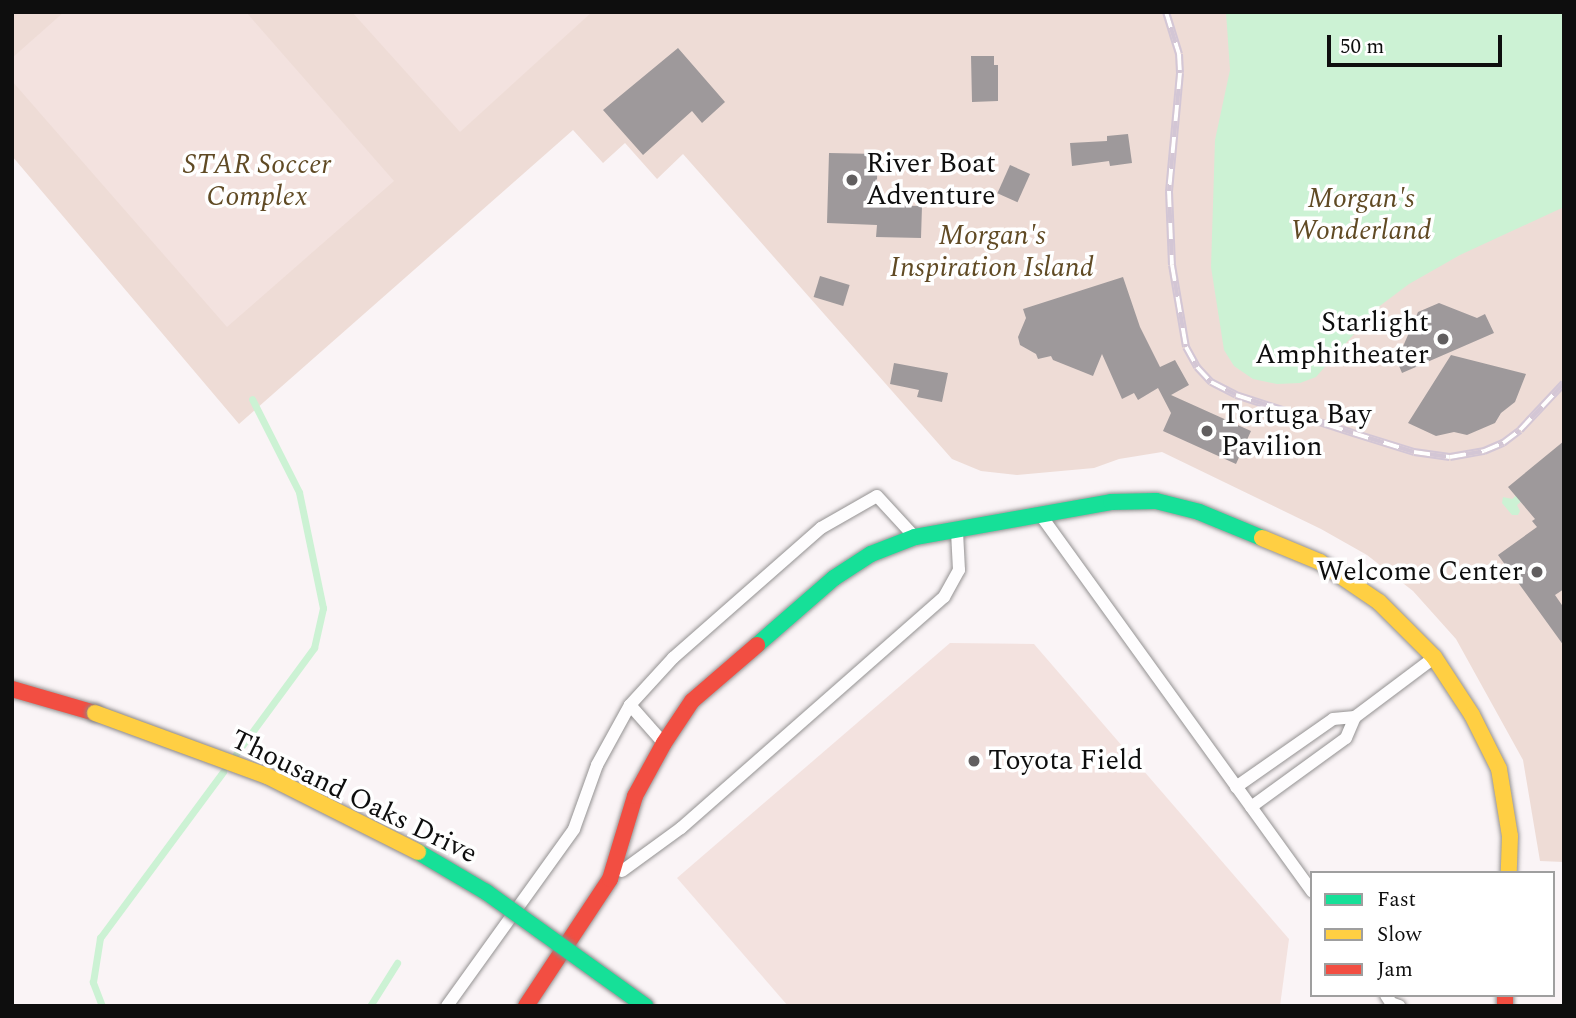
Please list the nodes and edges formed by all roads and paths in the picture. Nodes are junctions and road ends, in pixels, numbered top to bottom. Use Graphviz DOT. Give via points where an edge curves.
graph roads {
  1 [pos="1040,514"];
  2 [pos="957,529"];
  3 [pos="915,537"];
  4 [pos="1434,657"];
  5 [pos="12,689"];
  6 [pos="629,705"];
  7 [pos="1355,717"];
  8 [pos="664,743"];
  9 [pos="1236,787"];
  10 [pos="1251,807"];
  11 [pos="1509,871"];
  12 [pos="610,879"];
  13 [pos="1310,889"];
  14 [pos="447,1006"];
  15 [pos="526,1006"];
  16 [pos="645,1006"];
  1 -- 2 [label="street"];
  1 -- 4 [label="street" via="1111,502 1156,501 1199,512 1320,562 1379,602"];
  1 -- 9 [label="lane"];
  2 -- 3 [label="street"];
  2 -- 12 [label="lane" via="959,570 944,597 681,828"];
  3 -- 6 [label="lane" via="877,496 821,528 673,658"];
  3 -- 8 [label="street" via="871,554 834,578 692,701"];
  4 -- 7 [label="lane"];
  4 -- 11 [label="street" via="1472,715 1499,769 1510,836"];
  5 -- 16 [label="street, Thousand Oaks Drive, bridge" via="95,713 267,776 423,854 486,892"];
  6 -- 8 [label="lane"];
  6 -- 14 [label="lane" via="597,765 574,828"];
  7 -- 9 [label="lane" via="1333,719"];
  7 -- 10 [label="lane" via="1346,738"];
  8 -- 12 [label="street" via="635,796"];
  9 -- 10 [label="lane"];
  10 -- 13 [label="lane"];
  12 -- 15 [label="street"];
}
